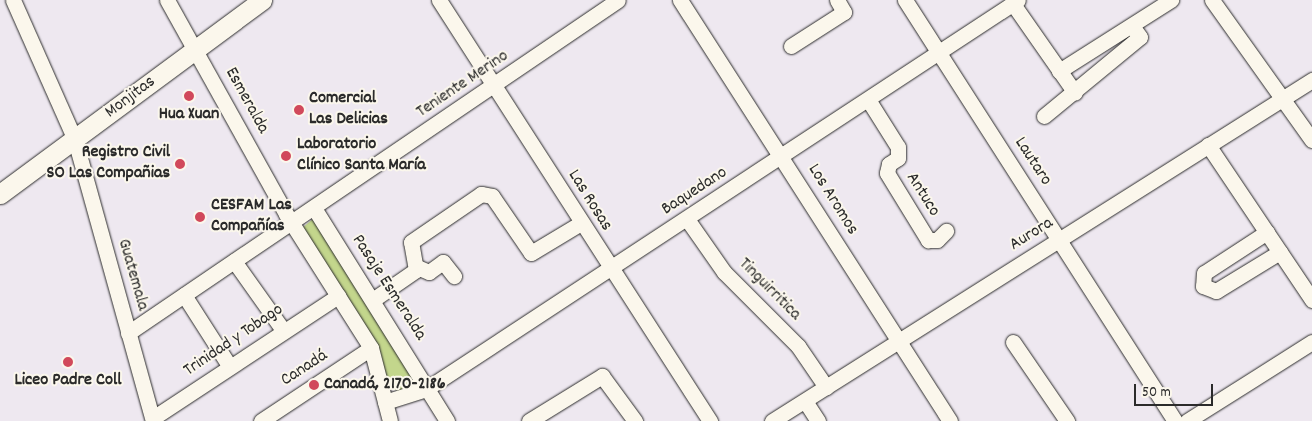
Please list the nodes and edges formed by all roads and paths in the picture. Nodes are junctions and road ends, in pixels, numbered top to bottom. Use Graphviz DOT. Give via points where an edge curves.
graph roads {
  1 [pos="14,0"];
  2 [pos="167,0"];
  3 [pos="262,0"];
  4 [pos="439,0"];
  5 [pos="618,0"];
  6 [pos="680,0"];
  7 [pos="837,0"];
  8 [pos="905,0"];
  9 [pos="1171,0"];
  10 [pos="1212,0"];
  11 [pos="1015,2"];
  12 [pos="1132,26"];
  13 [pos="791,46"];
  14 [pos="196,49"];
  15 [pos="941,55"];
  16 [pos="1059,71"];
  17 [pos="1312,80"];
  18 [pos="494,86"];
  19 [pos="1075,93"];
  20 [pos="1282,99"];
  21 [pos="869,101"];
  22 [pos="1044,116"];
  23 [pos="74,140"];
  24 [pos="1312,140"];
  25 [pos="1208,145"];
  26 [pos="782,158"];
  27 [pos="0,194"];
  28 [pos="314,208"];
  29 [pos="687,219"];
  30 [pos="292,223"];
  31 [pos="581,223"];
  32 [pos="946,231"];
  33 [pos="1267,232"];
  34 [pos="1059,240"];
  35 [pos="1280,252"];
  36 [pos="234,261"];
  37 [pos="417,267"];
  38 [pos="611,270"];
  39 [pos="454,276"];
  40 [pos="184,295"];
  41 [pos="338,296"];
  42 [pos="374,299"];
  43 [pos="1312,300"];
  44 [pos="283,330"];
  45 [pos="128,333"];
  46 [pos="899,341"];
  47 [pos="1013,342"];
  48 [pos="1312,342"];
  49 [pos="371,348"];
  50 [pos="230,367"];
  51 [pos="826,387"];
  52 [pos="426,389"];
  53 [pos="805,401"];
  54 [pos="385,402"];
  55 [pos="153,420"];
  56 [pos="261,421"];
  57 [pos="390,421"];
  58 [pos="447,421"];
  59 [pos="530,421"];
  60 [pos="635,421"];
  61 [pos="710,421"];
  62 [pos="772,421"];
  63 [pos="818,421"];
  64 [pos="950,421"];
  65 [pos="1066,421"];
  66 [pos="1175,421"];
  67 [pos="1187,421"];
  1 -- 23 [label="street, Guatemala"];
  2 -- 14 [label="street, Esmeralda"];
  3 -- 14 [label="main road, Monjitas"];
  4 -- 18 [label="street, Las Rosas"];
  5 -- 18 [label="street, Teniente Merino"];
  6 -- 26 [label="street, Los Aromos"];
  7 -- 13 [label="street" via="844,12"];
  8 -- 15 [label="street, Lautaro"];
  9 -- 12 [label="street"];
  10 -- 20 [label="street"];
  11 -- 15 [label="street, Baquedano"];
  11 -- 16 [label="street"];
  12 -- 16 [label="street"];
  12 -- 19 [label="street" via="1140,37"];
  14 -- 23 [label="main road, Monjitas"];
  14 -- 30 [label="street, Esmeralda"];
  15 -- 21 [label="street, Baquedano"];
  15 -- 34 [label="street, Lautaro"];
  16 -- 19 [label="street"];
  17 -- 20 [label="street, Aurora"];
  18 -- 28 [label="street, Teniente Merino"];
  18 -- 31 [label="street, Las Rosas"];
  19 -- 22 [label="street"];
  20 -- 24 [label="street"];
  20 -- 25 [label="street, Aurora"];
  21 -- 26 [label="street, Baquedano"];
  21 -- 32 [label="street, Antuco" via="898,147 898,158 889,164 887,174 928,240 937,240"];
  23 -- 27 [label="main road, Monjitas"];
  23 -- 45 [label="street, Guatemala"];
  25 -- 33 [label="street"];
  25 -- 34 [label="street, Aurora"];
  26 -- 29 [label="street, Baquedano"];
  26 -- 46 [label="street, Los Aromos"];
  28 -- 30 [label="street, Teniente Merino"];
  28 -- 42 [label="street, Pasaje Esmeralda"];
  29 -- 38 [label="street, Baquedano"];
  29 -- 51 [label="street, Tinguirritica" via="724,272 798,346"];
  30 -- 36 [label="street, Teniente Merino"];
  30 -- 41 [label="street, Esmeralda"];
  31 -- 37 [label="street" via="531,254 492,196 484,193 411,242"];
  31 -- 38 [label="street, Las Rosas"];
  33 -- 35 [label="street"];
  33 -- 35 [label="street" via="1204,273 1203,286 1216,291"];
  34 -- 46 [label="street, Aurora"];
  34 -- 66 [label="street, Lautaro"];
  35 -- 43 [label="street"];
  36 -- 40 [label="street, Teniente Merino"];
  36 -- 44 [label="street"];
  37 -- 39 [label="street" via="428,272 443,262"];
  37 -- 42 [label="street"];
  38 -- 52 [label="street, Baquedano"];
  38 -- 61 [label="street, Las Rosas"];
  40 -- 45 [label="street, Teniente Merino"];
  40 -- 50 [label="street"];
  41 -- 44 [label="street, Trinidad y Tobago"];
  41 -- 49 [label="street, Esmeralda"];
  42 -- 52 [label="street, Pasaje Esmeralda"];
  44 -- 50 [label="street, Trinidad y Tobago"];
  45 -- 55 [label="street, Guatemala"];
  46 -- 51 [label="street, Aurora"];
  46 -- 64 [label="street, Los Aromos"];
  47 -- 65 [label="street"];
  48 -- 67 [label="street"];
  49 -- 54 [label="street, Esmeralda"];
  49 -- 56 [label="street, Canadá"];
  50 -- 55 [label="street, Trinidad y Tobago"];
  51 -- 53 [label="street, Aurora"];
  52 -- 54 [label="street, Baquedano"];
  52 -- 58 [label="street, Pasaje Esmeralda"];
  53 -- 62 [label="street, Aurora"];
  53 -- 63 [label="street"];
  54 -- 57 [label="street, Esmeralda"];
  59 -- 60 [label="street" via="602,376"];
}
